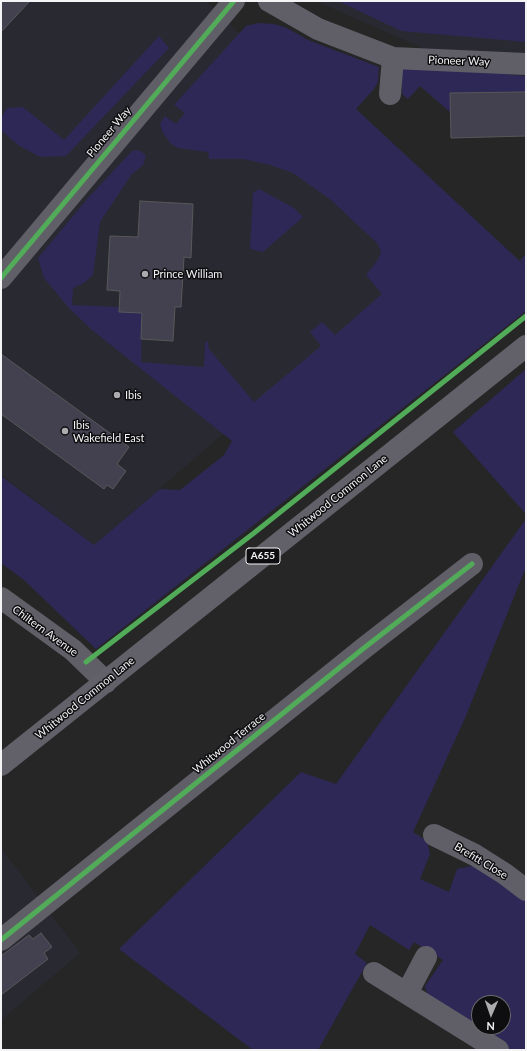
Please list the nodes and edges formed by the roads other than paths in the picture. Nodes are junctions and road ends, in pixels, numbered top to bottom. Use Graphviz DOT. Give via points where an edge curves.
graph roads {
  1 [pos="234,1"];
  2 [pos="269,1"];
  3 [pos="393,58"];
  4 [pos="526,64"];
  5 [pos="390,94"];
  6 [pos="1,278"];
  7 [pos="526,346"];
  8 [pos="467,574"];
  9 [pos="1,598"];
  10 [pos="106,682"];
  11 [pos="1,765"];
  12 [pos="434,835"];
  13 [pos="526,890"];
  14 [pos="1,940"];
  15 [pos="426,957"];
  16 [pos="374,973"];
  17 [pos="406,993"];
  18 [pos="498,1050"];
  1 -- 6 [label="street, Pioneer Way"];
  2 -- 3 [label="street, Pioneer Way" via="318,29"];
  3 -- 4 [label="street, Pioneer Way"];
  3 -- 5 [label="street"];
  7 -- 10 [label="main road, Whitwood Common Lane / A655"];
  8 -- 14 [label="street, Whitwood Terrace" via="364,648"];
  9 -- 10 [label="street, Chiltern Avenue" via="73,650"];
  10 -- 11 [label="main road, Whitwood Common Lane / A655"];
  12 -- 13 [label="street, Brefitt Close" via="474,855"];
  15 -- 17 [label="street"];
  16 -- 17 [label="street"];
  17 -- 18 [label="street"];
}
